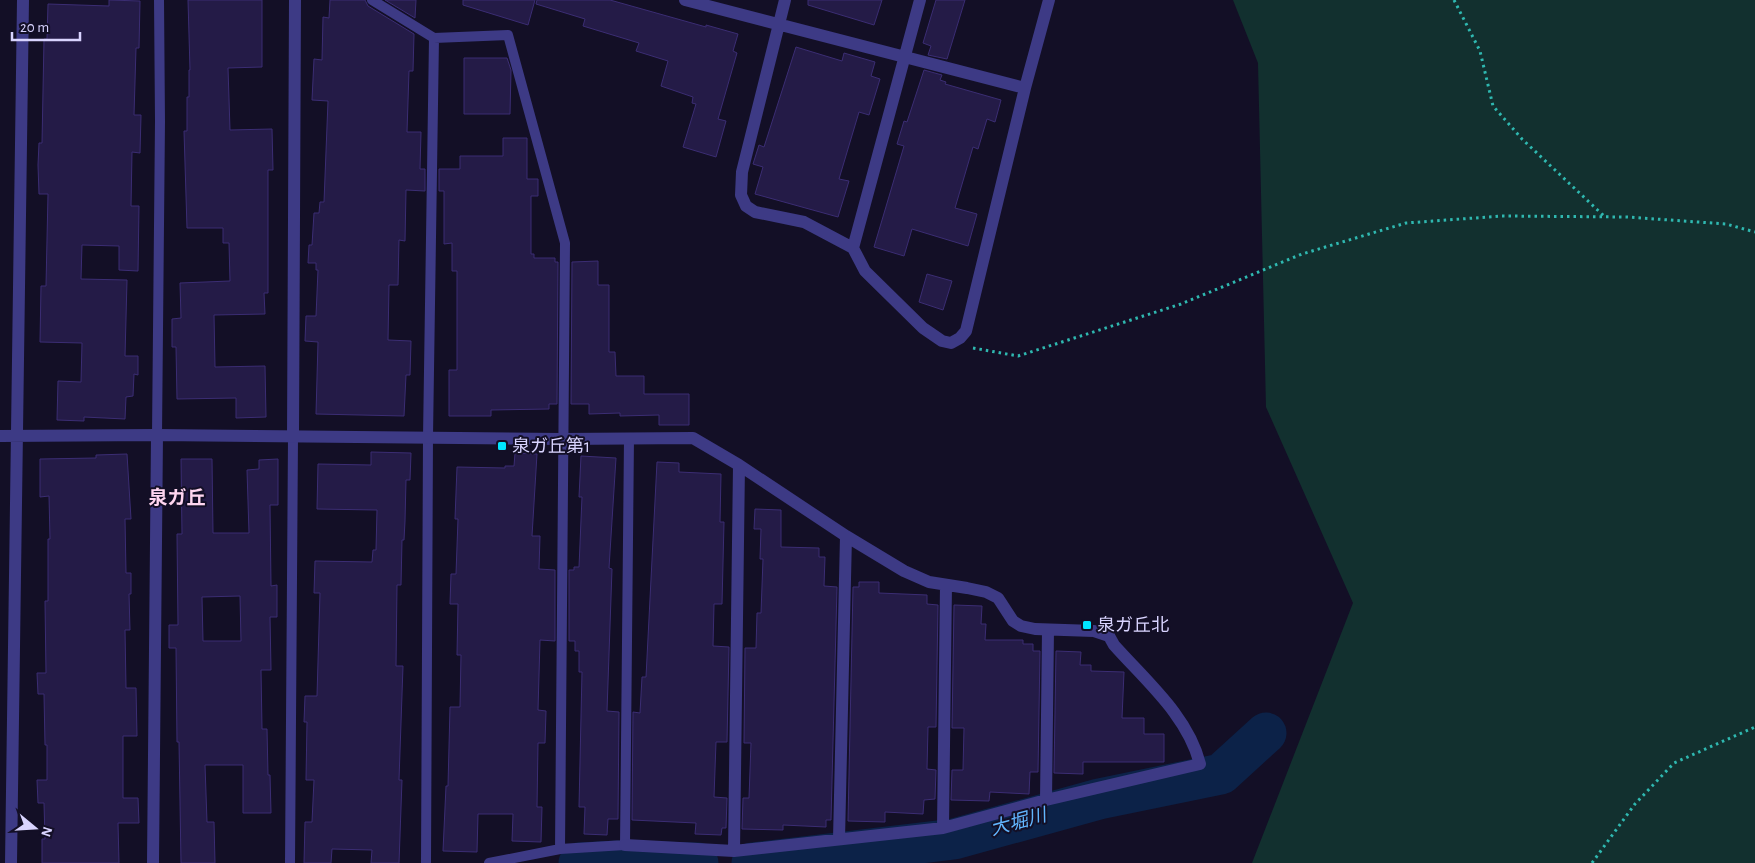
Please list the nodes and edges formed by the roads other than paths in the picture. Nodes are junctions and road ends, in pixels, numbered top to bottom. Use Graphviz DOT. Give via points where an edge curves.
graph roads {
  1 [pos="23,0"];
  2 [pos="158,0"];
  3 [pos="295,0"];
  4 [pos="372,0"];
  5 [pos="685,0"];
  6 [pos="785,0"];
  7 [pos="920,0"];
  8 [pos="1049,0"];
  9 [pos="778,24"];
  10 [pos="434,38"];
  11 [pos="904,57"];
  12 [pos="1025,88"];
  13 [pos="853,248"];
  14 [pos="157,435"];
  15 [pos="0,436"];
  16 [pos="18,436"];
  17 [pos="293,437"];
  18 [pos="428,437"];
  19 [pos="629,438"];
  20 [pos="562,439"];
  21 [pos="739,465"];
  22 [pos="846,536"];
  23 [pos="946,585"];
  24 [pos="1048,630"];
  25 [pos="1046,800"];
  26 [pos="943,828"];
  27 [pos="838,839"];
  28 [pos="625,845"];
  29 [pos="560,849"];
  30 [pos="734,850"];
  31 [pos="11,863"];
  32 [pos="153,863"];
  33 [pos="290,863"];
  34 [pos="426,863"];
  35 [pos="489,863"];
  1 -- 16 [label="street"];
  2 -- 14 [label="lane"];
  3 -- 17 [label="street"];
  4 -- 10 [label="lane"];
  5 -- 9 [label="street"];
  6 -- 9 [label="street"];
  7 -- 11 [label="street"];
  8 -- 12 [label="street"];
  9 -- 11 [label="street"];
  9 -- 13 [label="street" via="742,172 741,195 746,206 755,212 804,222"];
  10 -- 18 [label="lane"];
  10 -- 20 [label="lane" via="508,35 565,243"];
  11 -- 12 [label="street"];
  11 -- 13 [label="street"];
  12 -- 13 [label="street" via="966,332 951,343 923,328 865,271"];
  14 -- 16 [label="street"];
  14 -- 17 [label="street"];
  14 -- 32 [label="street"];
  15 -- 16 [label="street"];
  16 -- 31 [label="street"];
  17 -- 18 [label="street"];
  17 -- 33 [label="lane"];
  18 -- 20 [label="street"];
  18 -- 34 [label="lane"];
  19 -- 20 [label="street"];
  19 -- 21 [label="street" via="693,438"];
  19 -- 28 [label="lane"];
  20 -- 29 [label="lane"];
  21 -- 22 [label="street"];
  21 -- 30 [label="street"];
  22 -- 23 [label="street" via="904,571 929,582"];
  22 -- 27 [label="street"];
  23 -- 24 [label="street" via="986,592 998,598 1021,626"];
  23 -- 26 [label="street"];
  24 -- 25 [label="street"];
  24 -- 25 [label="street" via="1094,631 1109,636 1180,718 1196,748 1200,764"];
  25 -- 26 [label="street"];
  26 -- 27 [label="street"];
  27 -- 30 [label="street"];
  28 -- 29 [label="lane"];
  28 -- 30 [label="street"];
  29 -- 35 [label="lane"];
}
